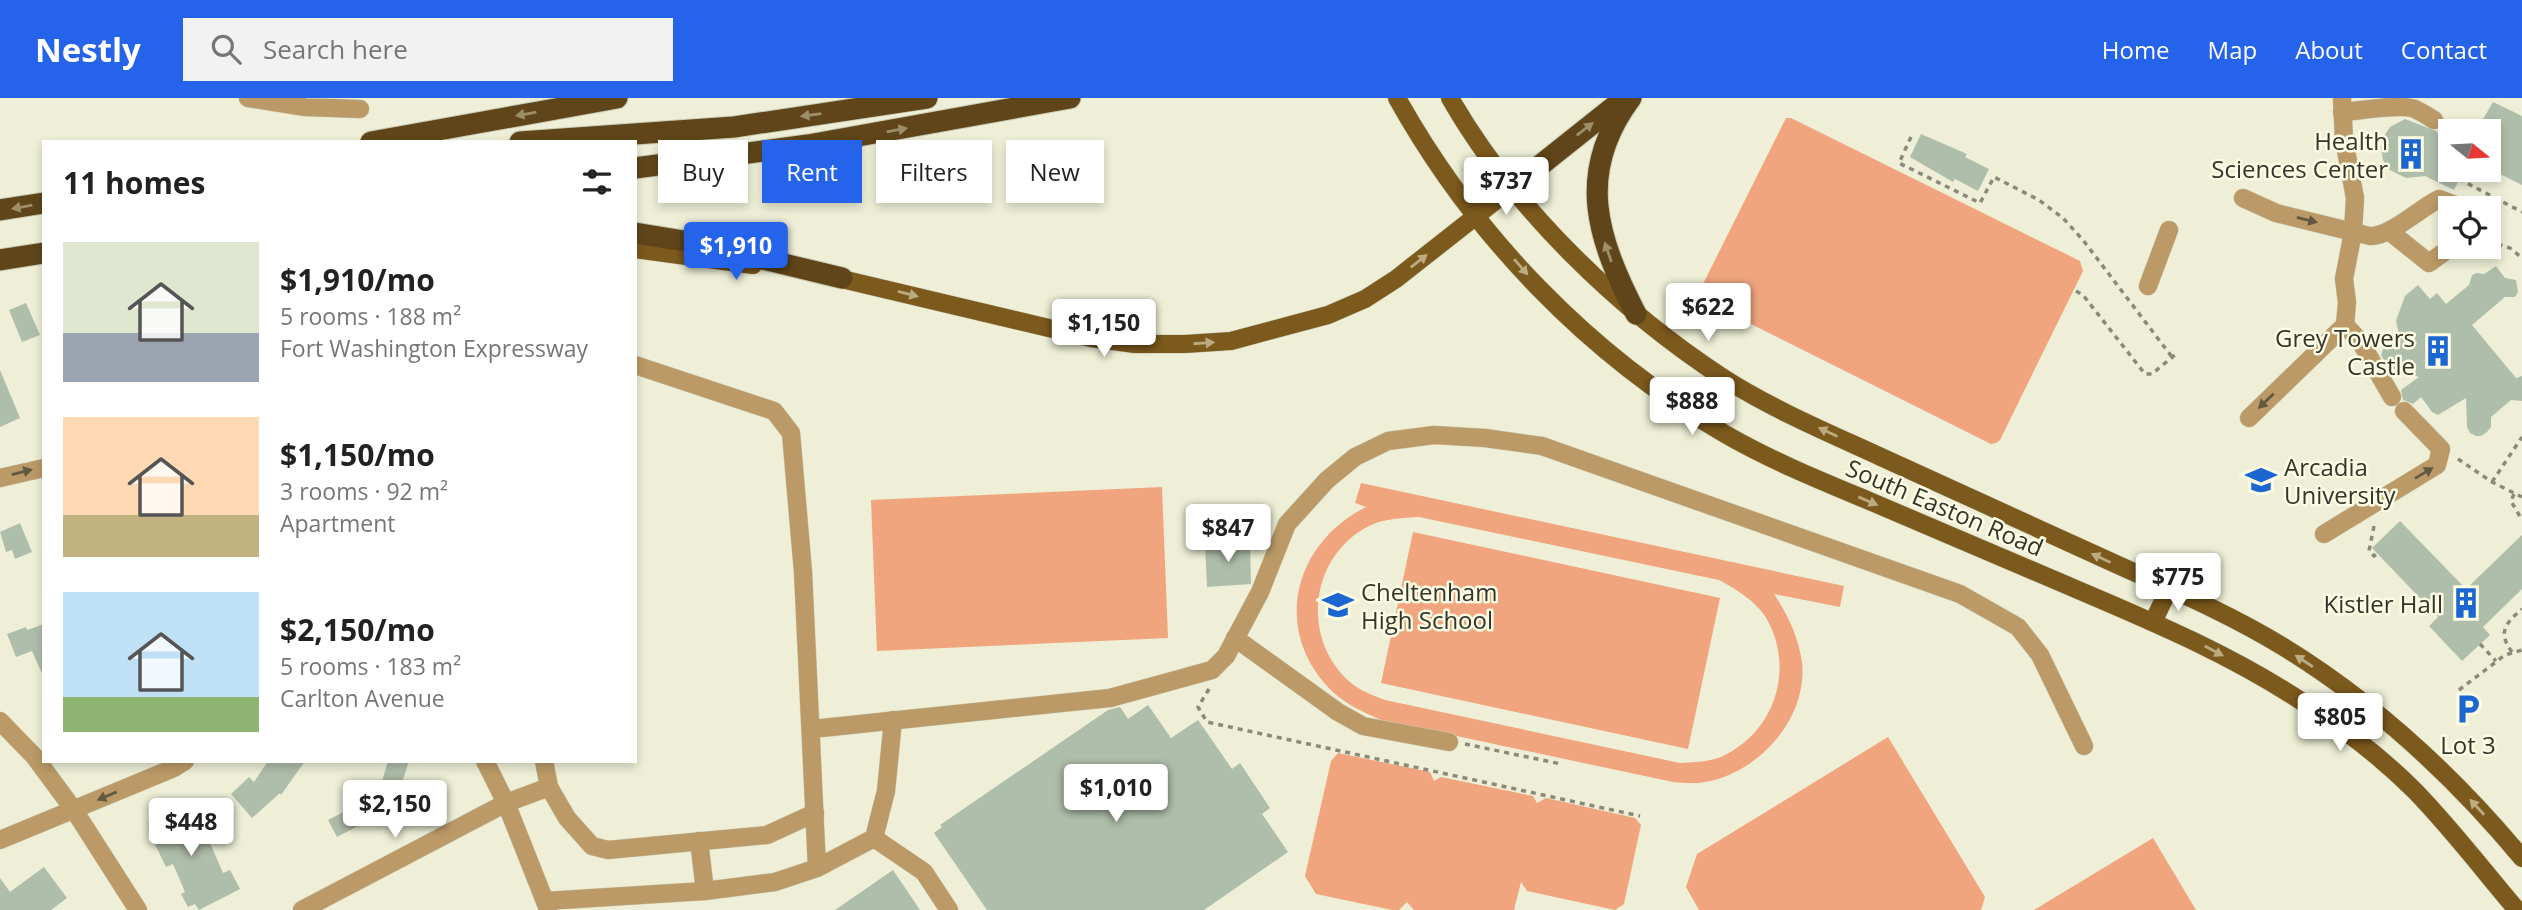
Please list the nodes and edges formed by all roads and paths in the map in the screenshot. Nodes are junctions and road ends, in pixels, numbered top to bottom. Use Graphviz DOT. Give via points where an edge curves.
graph roads {
  1 [pos="248,98"];
  2 [pos="617,98"];
  3 [pos="926,98"];
  4 [pos="1070,98"];
  5 [pos="1397,98"];
  6 [pos="1450,98"];
  7 [pos="1625,98"];
  8 [pos="1631,98"];
  9 [pos="2342,105"];
  10 [pos="360,109"];
  11 [pos="2434,120"];
  12 [pos="1911,137"];
  13 [pos="382,140"];
  14 [pos="549,140"];
  15 [pos="637,168"];
  16 [pos="2465,182"];
  17 [pos="1513,187"];
  18 [pos="2243,198"];
  19 [pos="2438,199"];
  20 [pos="42,203"];
  21 [pos="0,211"];
  22 [pos="2522,212"];
  23 [pos="1476,216"];
  24 [pos="2169,229"];
  25 [pos="2389,231"];
  26 [pos="2353,232"];
  27 [pos="637,233"];
  28 [pos="2501,246"];
  29 [pos="637,249"];
  30 [pos="42,253"];
  31 [pos="2438,256"];
  32 [pos="2522,258"];
  33 [pos="0,260"];
  34 [pos="842,278"];
  35 [pos="2148,286"];
  36 [pos="2076,291"];
  37 [pos="1636,314"];
  38 [pos="2345,325"];
  39 [pos="637,366"];
  40 [pos="2249,418"];
  41 [pos="2522,437"];
  42 [pos="2441,449"];
  43 [pos="42,468"];
  44 [pos="0,478"];
  45 [pos="2492,482"];
  46 [pos="2514,494"];
  47 [pos="2522,497"];
  48 [pos="2371,505"];
  49 [pos="2522,520"];
  50 [pos="2323,534"];
  51 [pos="2377,554"];
  52 [pos="2169,589"];
  53 [pos="2522,609"];
  54 [pos="2153,621"];
  55 [pos="1235,638"];
  56 [pos="2480,644"];
  57 [pos="2522,650"];
  58 [pos="2512,652"];
  59 [pos="1223,659"];
  60 [pos="2496,661"];
  61 [pos="2459,690"];
  62 [pos="0,720"];
  63 [pos="892,720"];
  64 [pos="812,729"];
  65 [pos="1482,741"];
  66 [pos="1449,742"];
  67 [pos="2084,746"];
  68 [pos="1480,748"];
  69 [pos="180,763"];
  70 [pos="486,763"];
  71 [pos="544,763"];
  72 [pos="1561,764"];
  73 [pos="550,787"];
  74 [pos="506,803"];
  75 [pos="74,810"];
  76 [pos="815,813"];
  77 [pos="1640,816"];
  78 [pos="874,838"];
  79 [pos="0,840"];
  80 [pos="699,841"];
  81 [pos="2522,858"];
  82 [pos="817,868"];
  83 [pos="705,891"];
  84 [pos="547,905"];
  85 [pos="138,910"];
  86 [pos="302,910"];
  87 [pos="949,910"];
  88 [pos="2516,910"];
  1 -- 10 [label="street"];
  2 -- 13 [label="highway, one-way"];
  3 -- 14 [label="highway, one-way" via="734,127"];
  15 -- 4 [label="highway, one-way" via="808,145"];
  5 -- 23 [label="main road, South Easton Road"];
  6 -- 17 [label="main road, South Easton Road"];
  17 -- 7 [label="highway, one-way"];
  37 -- 8 [label="highway, one-way" via="1605,245 1597,192 1606,136"];
  9 -- 11 [label="street" via="2368,111 2413,108"];
  9 -- 26 [label="street" via="2355,198"];
  12 -- 36 [label="path" via="1899,163 1980,203 1993,177 2052,209 2083,240 2174,356 2152,374 2145,374"];
  16 -- 22 [label="path"];
  17 -- 23 [label="main road"];
  17 -- 37 [label="main road, South Easton Road" via="1566,248"];
  18 -- 26 [label="street, one-way" via="2276,213"];
  19 -- 25 [label="street"];
  20 -- 21 [label="highway, one-way"];
  34 -- 23 [label="main road, one-way" via="1091,338 1135,344 1231,341 1328,315 1363,300"];
  23 -- 54 [label="main road, South Easton Road, one-way" via="1580,329 1626,369 1729,436 1794,469"];
  24 -- 35 [label="street"];
  25 -- 26 [label="street" via="2372,236"];
  25 -- 31 [label="street" via="2429,263"];
  26 -- 38 [label="street" via="2344,279"];
  27 -- 34 [label="highway"];
  28 -- 32 [label="path"];
  29 -- 34 [label="main road"];
  30 -- 33 [label="highway"];
  52 -- 37 [label="main road, South Easton Road, one-way" via="1797,418 1727,380"];
  38 -- 40 [label="street, one-way"];
  38 -- 42 [label="street" via="2360,341 2398,404"];
  39 -- 64 [label="street" via="775,411 791,433"];
  41 -- 45 [label="path"];
  42 -- 45 [label="path"];
  48 -- 42 [label="street, one-way" via="2437,465"];
  44 -- 43 [label="street, one-way"];
  45 -- 46 [label="path"];
  46 -- 47 [label="path"];
  46 -- 49 [label="path" via="2511,502"];
  48 -- 50 [label="street"];
  48 -- 51 [label="path" via="2376,514 2370,551"];
  52 -- 54 [label="main road"];
  81 -- 52 [label="main road, South Easton Road, one-way" via="2453,780 2348,690 2280,645"];
  53 -- 58 [label="path" via="2505,631"];
  54 -- 88 [label="main road, South Easton Road, one-way" via="2248,669 2364,747 2414,790"];
  55 -- 59 [label="street"];
  55 -- 66 [label="street" via="1363,726"];
  55 -- 67 [label="street" via="1260,592 1287,524 1355,457 1388,441 1434,435 1485,438 1542,446 1960,594 2018,627 2040,655"];
  56 -- 60 [label="path"];
  57 -- 58 [label="path"];
  58 -- 60 [label="path"];
  59 -- 63 [label="street" via="1212,670 1110,698"];
  59 -- 77 [label="path" via="1198,708 1207,722"];
  60 -- 61 [label="path"];
  62 -- 75 [label="street"];
  63 -- 64 [label="street"];
  63 -- 78 [label="street" via="886,792"];
  64 -- 76 [label="street"];
  65 -- 68 [label="path"];
  66 -- 68 [label="path"];
  68 -- 72 [label="path"];
  69 -- 75 [label="street, one-way"];
  70 -- 74 [label="street"];
  71 -- 73 [label="street"];
  73 -- 74 [label="street"];
  73 -- 80 [label="street" via="567,818 592,846 608,850"];
  74 -- 84 [label="street"];
  74 -- 86 [label="street"];
  75 -- 79 [label="street"];
  75 -- 85 [label="street"];
  76 -- 80 [label="street" via="767,835"];
  76 -- 82 [label="street"];
  78 -- 82 [label="street"];
  78 -- 87 [label="street" via="924,872"];
  80 -- 83 [label="street"];
  82 -- 83 [label="street" via="775,881"];
  83 -- 84 [label="street"];
}
